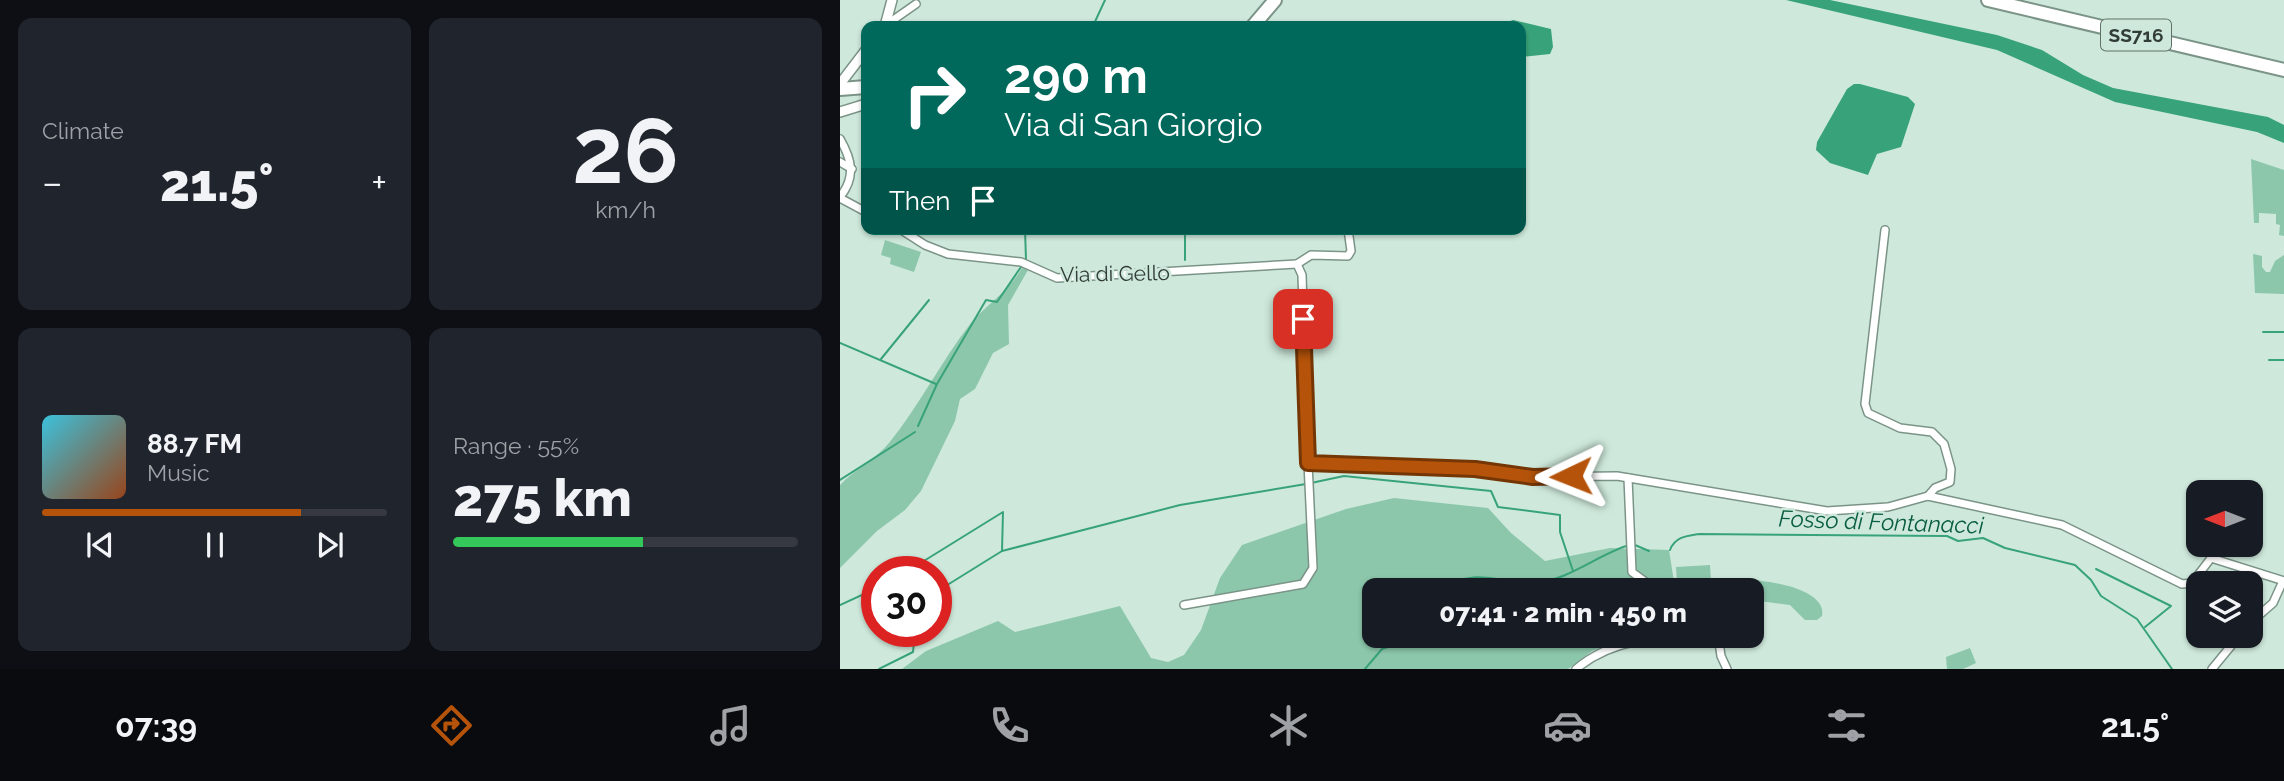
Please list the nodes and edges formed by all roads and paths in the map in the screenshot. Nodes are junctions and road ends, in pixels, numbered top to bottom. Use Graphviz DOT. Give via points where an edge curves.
graph roads {
  1 [pos="892,0"];
  2 [pos="1275,0"];
  3 [pos="1988,0"];
  4 [pos="2015,0"];
  5 [pos="916,4"];
  6 [pos="887,21"];
  7 [pos="892,21"];
  8 [pos="1257,21"];
  9 [pos="861,63"];
  10 [pos="2284,63"];
  11 [pos="2284,70"];
  12 [pos="844,87"];
  13 [pos="861,106"];
  14 [pos="840,112"];
  15 [pos="840,141"];
  16 [pos="840,162"];
  17 [pos="852,169"];
  18 [pos="840,198"];
  19 [pos="861,209"];
  20 [pos="1885,230"];
  21 [pos="910,235"];
  22 [pos="1348,235"];
  23 [pos="1297,264"];
  24 [pos="1308,463"];
  25 [pos="1629,478"];
  26 [pos="1928,496"];
  27 [pos="1640,578"];
  28 [pos="2283,581"];
  29 [pos="1184,605"];
  30 [pos="2263,612"];
  31 [pos="1607,648"];
  32 [pos="1720,648"];
  33 [pos="2229,648"];
  34 [pos="1576,669"];
  35 [pos="1727,669"];
  36 [pos="2212,669"];
  1 -- 6 [label="street"];
  2 -- 8 [label="main road"];
  3 -- 11 [label="main road, SS716"];
  4 -- 10 [label="main road, SS716"];
  5 -- 7 [label="street"];
  9 -- 12 [label="street"];
  13 -- 14 [label="street"];
  15 -- 17 [label="street"];
  16 -- 17 [label="street"];
  17 -- 18 [label="street"];
  18 -- 19 [label="street"];
  20 -- 26 [label="street" via="1865,404 1868,413 1900,428 1932,432 1944,444 1950,482"];
  21 -- 23 [label="street, Via di Gello" via="948,254 1021,262 1057,278"];
  22 -- 23 [label="street, Via di Gello" via="1348,256 1311,255"];
  23 -- 24 [label="street" via="1301,272"];
  24 -- 25 [label="street"];
  24 -- 29 [label="street" via="1310,578 1303,584"];
  25 -- 26 [label="street" via="1827,511 1888,507"];
  25 -- 27 [label="street" via="1632,572"];
  26 -- 28 [label="street" via="2062,526 2185,584 2193,582 2211,558"];
  28 -- 30 [label="street" via="2273,603"];
  31 -- 34 [label="street"];
  32 -- 35 [label="street"];
  33 -- 36 [label="street"];
}
